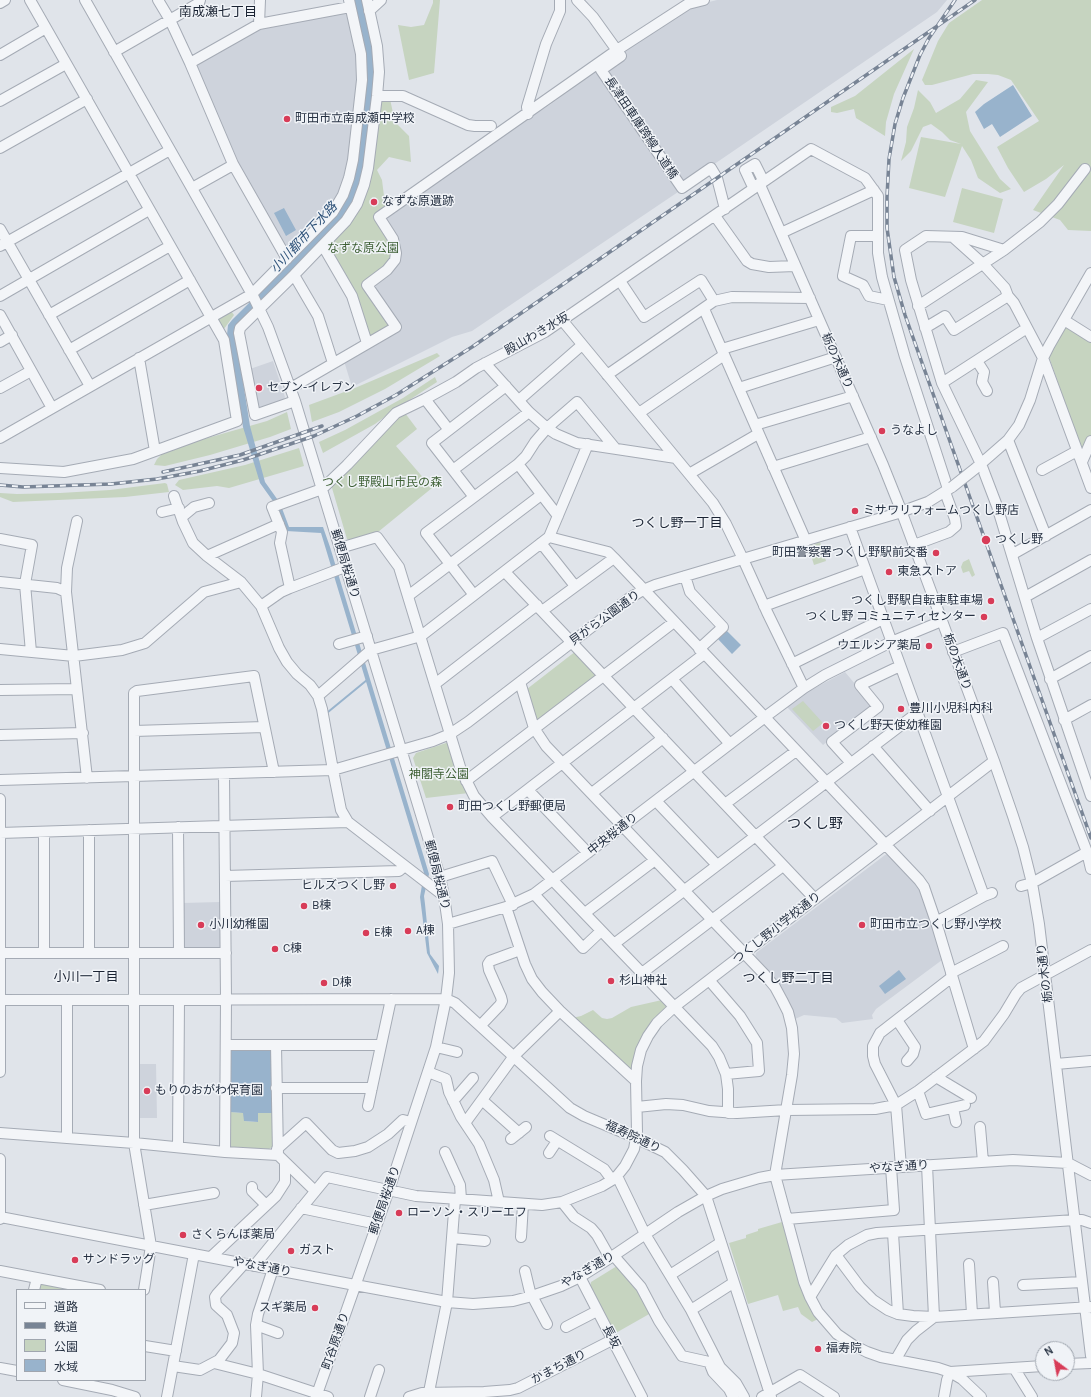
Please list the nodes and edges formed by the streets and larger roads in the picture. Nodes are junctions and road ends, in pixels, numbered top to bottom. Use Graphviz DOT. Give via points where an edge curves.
graph roads {
  1 [pos="5,0"];
  2 [pos="30,0"];
  3 [pos="85,0"];
  4 [pos="158,0"];
  5 [pos="200,0"];
  6 [pos="260,0"];
  7 [pos="366,0"];
  8 [pos="381,0"];
  9 [pos="560,0"];
  10 [pos="577,0"];
  11 [pos="704,0"];
  12 [pos="0,3"];
  13 [pos="350,3"];
  14 [pos="369,11"];
  15 [pos="170,20"];
  16 [pos="259,24"];
  17 [pos="46,28"];
  18 [pos="114,52"];
  19 [pos="618,54"];
  20 [pos="0,55"];
  21 [pos="190,63"];
  22 [pos="66,64"];
  23 [pos="377,96"];
  24 [pos="87,99"];
  25 [pos="0,101"];
  26 [pos="528,114"];
  27 [pos="491,126"];
  28 [pos="0,148"];
  29 [pos="170,150"];
  30 [pos="233,165"];
  31 [pos="1085,169"];
  32 [pos="129,173"];
  33 [pos="760,185"];
  34 [pos="192,188"];
  35 [pos="874,190"];
  36 [pos="725,209"];
  37 [pos="149,210"];
  38 [pos="333,212"];
  39 [pos="715,216"];
  40 [pos="345,220"];
  41 [pos="0,229"];
  42 [pos="781,233"];
  43 [pos="878,236"];
  44 [pos="954,238"];
  45 [pos="4,244"];
  46 [pos="170,246"];
  47 [pos="323,246"];
  48 [pos="1004,250"];
  49 [pos="287,259"];
  50 [pos="983,264"];
  51 [pos="795,266"];
  52 [pos="1091,273"];
  53 [pos="294,275"];
  54 [pos="29,280"];
  55 [pos="190,280"];
  56 [pos="620,281"];
  57 [pos="253,295"];
  58 [pos="0,296"];
  59 [pos="1008,296"];
  60 [pos="810,298"];
  61 [pos="888,300"];
  62 [pos="714,301"];
  63 [pos="918,306"];
  64 [pos="259,308"];
  65 [pos="704,309"];
  66 [pos="49,314"];
  67 [pos="0,315"];
  68 [pos="211,318"];
  69 [pos="562,320"];
  70 [pos="819,320"];
  71 [pos="1064,320"];
  72 [pos="925,328"];
  73 [pos="1027,328"];
  74 [pos="12,335"];
  75 [pos="1091,337"];
  76 [pos="0,342"];
  77 [pos="367,343"];
  78 [pos="582,344"];
  79 [pos="69,350"];
  80 [pos="722,352"];
  81 [pos="836,357"];
  82 [pos="139,358"];
  83 [pos="1044,358"];
  84 [pos="977,361"];
  85 [pos="333,363"];
  86 [pos="485,363"];
  87 [pos="31,370"];
  88 [pos="607,375"];
  89 [pos="942,383"];
  90 [pos="90,386"];
  91 [pos="506,386"];
  92 [pos="0,388"];
  93 [pos="291,388"];
  94 [pos="738,388"];
  95 [pos="987,391"];
  96 [pos="853,396"];
  97 [pos="425,399"];
  98 [pos="519,400"];
  99 [pos="295,401"];
  100 [pos="52,408"];
  101 [pos="528,412"];
  102 [pos="639,413"];
  103 [pos="547,428"];
  104 [pos="756,429"];
  105 [pos="450,430"];
  106 [pos="871,437"];
  107 [pos="0,438"];
  108 [pos="1008,440"];
  109 [pos="1091,441"];
  110 [pos="588,444"];
  111 [pos="615,448"];
  112 [pos="155,451"];
  113 [pos="1077,451"];
  114 [pos="676,458"];
  115 [pos="1082,462"];
  116 [pos="518,464"];
  117 [pos="979,466"];
  118 [pos="773,467"];
  119 [pos="0,468"];
  120 [pos="453,470"];
  121 [pos="1042,470"];
  122 [pos="689,474"];
  123 [pos="1091,488"];
  124 [pos="322,489"];
  125 [pos="948,489"];
  126 [pos="541,495"];
  127 [pos="174,496"];
  128 [pos="474,497"];
  129 [pos="205,507"];
  130 [pos="1091,510"];
  131 [pos="162,512"];
  132 [pos="902,512"];
  133 [pos="180,513"];
  134 [pos="558,516"];
  135 [pos="78,521"];
  136 [pos="279,524"];
  137 [pos="850,527"];
  138 [pos="1046,536"];
  139 [pos="0,539"];
  140 [pos="545,540"];
  141 [pos="806,541"];
  142 [pos="914,545"];
  143 [pos="340,548"];
  144 [pos="1012,554"];
  145 [pos="207,556"];
  146 [pos="614,558"];
  147 [pos="743,559"];
  148 [pos="1091,560"];
  149 [pos="450,564"];
  150 [pos="346,567"];
  151 [pos="865,569"];
  152 [pos="505,572"];
  153 [pos="685,576"];
  154 [pos="0,582"];
  155 [pos="241,582"];
  156 [pos="25,584"];
  157 [pos="575,586"];
  158 [pos="290,588"];
  159 [pos="644,590"];
  160 [pos="66,592"];
  161 [pos="474,595"];
  162 [pos="408,596"];
  163 [pos="1025,597"];
  164 [pos="261,606"];
  165 [pos="764,606"];
  166 [pos="540,608"];
  167 [pos="1091,609"];
  168 [pos="883,619"];
  169 [pos="674,622"];
  170 [pos="937,623"];
  171 [pos="421,636"];
  172 [pos="359,638"];
  173 [pos="1037,638"];
  174 [pos="891,641"];
  175 [pos="572,642"];
  176 [pos="339,644"];
  177 [pos="0,649"];
  178 [pos="371,650"];
  179 [pos="31,652"];
  180 [pos="702,652"];
  181 [pos="954,652"];
  182 [pos="74,656"];
  183 [pos="1091,656"];
  184 [pos="792,664"];
  185 [pos="900,666"];
  186 [pos="603,676"];
  187 [pos="672,679"];
  188 [pos="1050,679"];
  189 [pos="520,682"];
  190 [pos="435,684"];
  191 [pos="804,688"];
  192 [pos="77,689"];
  193 [pos="0,690"];
  194 [pos="318,696"];
  195 [pos="1091,705"];
  196 [pos="634,708"];
  197 [pos="917,712"];
  198 [pos="764,717"];
  199 [pos="1064,720"];
  200 [pos="264,727"];
  201 [pos="534,728"];
  202 [pos="134,731"];
  203 [pos="82,733"];
  204 [pos="450,734"];
  205 [pos="0,735"];
  206 [pos="663,738"];
  207 [pos="730,744"];
  208 [pos="873,746"];
  209 [pos="401,750"];
  210 [pos="796,751"];
  211 [pos="994,761"];
  212 [pos="563,763"];
  213 [pos="851,763"];
  214 [pos="332,770"];
  215 [pos="694,771"];
  216 [pos="274,772"];
  217 [pos="224,774"];
  218 [pos="134,775"];
  219 [pos="87,778"];
  220 [pos="0,780"];
  221 [pos="466,780"];
  222 [pos="826,782"];
  223 [pos="528,790"];
  224 [pos="592,793"];
  225 [pos="1091,796"];
  226 [pos="948,797"];
  227 [pos="0,799"];
  228 [pos="656,801"];
  229 [pos="725,804"];
  230 [pos="930,811"];
  231 [pos="492,817"];
  232 [pos="348,822"];
  233 [pos="224,826"];
  234 [pos="623,826"];
  235 [pos="178,827"];
  236 [pos="133,829"];
  237 [pos="89,830"];
  238 [pos="44,832"];
  239 [pos="0,833"];
  240 [pos="755,836"];
  241 [pos="886,845"];
  242 [pos="1087,852"];
  243 [pos="588,853"];
  244 [pos="655,860"];
  245 [pos="717,865"];
  246 [pos="405,866"];
  247 [pos="783,866"];
  248 [pos="1091,869"];
  249 [pos="0,873"];
  250 [pos="225,876"];
  251 [pos="440,877"];
  252 [pos="553,880"];
  253 [pos="1032,883"];
  254 [pos="1021,886"];
  255 [pos="684,890"];
  256 [pos="534,894"];
  257 [pos="444,896"];
  258 [pos="815,899"];
  259 [pos="510,906"];
  260 [pos="585,913"];
  261 [pos="713,920"];
  262 [pos="936,922"];
  263 [pos="448,924"];
  264 [pos="601,931"];
  265 [pos="614,944"];
  266 [pos="1003,946"];
  267 [pos="520,950"];
  268 [pos="1091,950"];
  269 [pos="0,953"];
  270 [pos="44,953"];
  271 [pos="89,953"];
  272 [pos="133,953"];
  273 [pos="179,953"];
  274 [pos="226,953"];
  275 [pos="744,953"];
  276 [pos="642,973"];
  277 [pos="1045,974"];
  278 [pos="952,975"];
  279 [pos="709,980"];
  280 [pos="391,999"];
  281 [pos="446,999"];
  282 [pos="0,1000"];
  283 [pos="67,1000"];
  284 [pos="134,1000"];
  285 [pos="179,1000"];
  286 [pos="226,1000"];
  287 [pos="674,1007"];
  288 [pos="560,1012"];
  289 [pos="897,1020"];
  290 [pos="481,1025"];
  291 [pos="226,1045"];
  292 [pos="276,1045"];
  293 [pos="381,1045"];
  294 [pos="436,1047"];
  295 [pos="974,1049"];
  296 [pos="457,1052"];
  297 [pos="514,1056"];
  298 [pos="1091,1061"];
  299 [pos="907,1062"];
  300 [pos="1056,1064"];
  301 [pos="0,1072"];
  302 [pos="428,1072"];
  303 [pos="726,1074"];
  304 [pos="936,1077"];
  305 [pos="473,1078"];
  306 [pos="636,1081"];
  307 [pos="276,1088"];
  308 [pos="372,1088"];
  309 [pos="918,1091"];
  310 [pos="482,1100"];
  311 [pos="453,1101"];
  312 [pos="896,1105"];
  313 [pos="368,1106"];
  314 [pos="637,1107"];
  315 [pos="952,1108"];
  316 [pos="787,1110"];
  317 [pos="728,1113"];
  318 [pos="412,1122"];
  319 [pos="956,1122"];
  320 [pos="465,1123"];
  321 [pos="980,1127"];
  322 [pos="0,1133"];
  323 [pos="519,1133"];
  324 [pos="67,1138"];
  325 [pos="636,1138"];
  326 [pos="134,1143"];
  327 [pos="178,1147"];
  328 [pos="225,1152"];
  329 [pos="277,1152"];
  330 [pos="445,1152"];
  331 [pos="549,1153"];
  332 [pos="0,1159"];
  333 [pos="983,1162"];
  334 [pos="285,1163"];
  335 [pos="1068,1164"];
  336 [pos="927,1165"];
  337 [pos="896,1167"];
  338 [pos="775,1175"];
  339 [pos="1091,1175"];
  340 [pos="614,1178"];
  341 [pos="252,1187"];
  342 [pos="389,1190"];
  343 [pos="315,1191"];
  344 [pos="207,1192"];
  345 [pos="706,1196"];
  346 [pos="458,1199"];
  347 [pos="499,1202"];
  348 [pos="562,1202"];
  349 [pos="524,1204"];
  350 [pos="144,1205"];
  351 [pos="266,1205"];
  352 [pos="301,1208"];
  353 [pos="0,1218"];
  354 [pos="787,1219"];
  355 [pos="1075,1220"];
  356 [pos="1091,1223"];
  357 [pos="377,1224"];
  358 [pos="930,1231"];
  359 [pos="893,1233"];
  360 [pos="646,1234"];
  361 [pos="522,1237"];
  362 [pos="452,1238"];
  363 [pos="485,1240"];
  364 [pos="720,1243"];
  365 [pos="152,1246"];
  366 [pos="194,1254"];
  367 [pos="836,1255"];
  368 [pos="211,1257"];
  369 [pos="612,1257"];
  370 [pos="969,1264"];
  371 [pos="249,1265"];
  372 [pos="273,1270"];
  373 [pos="0,1271"];
  374 [pos="525,1271"];
  375 [pos="670,1275"];
  376 [pos="580,1277"];
  377 [pos="37,1278"];
  378 [pos="994,1282"];
  379 [pos="1082,1282"];
  380 [pos="733,1283"];
  381 [pos="355,1285"];
  382 [pos="1023,1285"];
  383 [pos="34,1289"];
  384 [pos="95,1289"];
  385 [pos="144,1289"];
  386 [pos="532,1296"];
  387 [pos="810,1297"];
  388 [pos="447,1302"];
  389 [pos="1088,1307"];
  390 [pos="691,1310"];
  391 [pos="597,1311"];
  392 [pos="995,1312"];
  393 [pos="898,1314"];
  394 [pos="972,1314"];
  395 [pos="934,1317"];
  396 [pos="547,1324"];
  397 [pos="256,1325"];
  398 [pos="566,1327"];
  399 [pos="278,1333"];
  400 [pos="612,1340"];
  401 [pos="146,1346"];
  402 [pos="176,1352"];
  403 [pos="1091,1356"];
  404 [pos="896,1360"];
  405 [pos="214,1363"];
  406 [pos="1091,1363"];
  407 [pos="1075,1364"];
  408 [pos="173,1366"];
  409 [pos="1035,1367"];
  410 [pos="0,1368"];
  411 [pos="1014,1368"];
  412 [pos="379,1370"];
  413 [pos="16,1371"];
  414 [pos="950,1372"];
  415 [pos="258,1374"];
  416 [pos="66,1381"];
  417 [pos="99,1392"];
  418 [pos="429,1392"];
  419 [pos="317,1395"];
  420 [pos="484,1395"];
  421 [pos="767,1396"];
  422 [pos="135,1397"];
  423 [pos="167,1397"];
  424 [pos="256,1397"];
  425 [pos="328,1397"];
  426 [pos="370,1397"];
  427 [pos="410,1397"];
  428 [pos="642,1397"];
  429 [pos="733,1397"];
  430 [pos="744,1397"];
  431 [pos="834,1397"];
  432 [pos="944,1397"];
  433 [pos="981,1397"];
  434 [pos="1032,1397"];
  1 -- 12 [label="street"];
  2 -- 17 [label="street"];
  3 -- 18 [label="street, 郵便局桜通り"];
  4 -- 15 [label="street"];
  5 -- 15 [label="street"];
  6 -- 16 [label="street"];
  7 -- 14 [label="street"];
  8 -- 14 [label="street"];
  9 -- 26 [label="street" via="560,11 546,44 527,107"];
  10 -- 19 [label="street"];
  11 -- 19 [label="street" via="688,4"];
  13 -- 16 [label="street"];
  13 -- 38 [label="street" via="361,54 362,80 353,160 343,195"];
  14 -- 23 [label="street" via="377,46"];
  15 -- 18 [label="street"];
  15 -- 21 [label="street"];
  16 -- 21 [label="street"];
  17 -- 20 [label="street"];
  17 -- 22 [label="street"];
  18 -- 29 [label="street, 郵便局桜通り"];
  19 -- 26 [label="street"];
  19 -- 36 [label="street, 長津田車庫跨線人道橋" via="601,70 682,188 712,168"];
  21 -- 30 [label="street"];
  22 -- 24 [label="street"];
  22 -- 25 [label="street"];
  23 -- 27 [label="street" via="403,96 468,125"];
  23 -- 40 [label="street" via="364,185 357,204"];
  24 -- 28 [label="street"];
  24 -- 32 [label="street"];
  26 -- 77 [label="street" via="379,217 396,247 395,260 388,270 367,285 396,326"];
  29 -- 32 [label="street"];
  29 -- 34 [label="street, 郵便局桜通り"];
  30 -- 34 [label="street"];
  30 -- 49 [label="street"];
  31 -- 48 [label="street" via="1051,212"];
  32 -- 37 [label="street"];
  32 -- 45 [label="street"];
  33 -- 35 [label="street, 殿山わき水坂" via="811,149 865,178"];
  33 -- 36 [label="street, 殿山わき水坂"];
  33 -- 42 [label="street, 栃の木通り"];
  34 -- 57 [label="street, 郵便局桜通り"];
  35 -- 42 [label="street"];
  35 -- 43 [label="street" via="878,196"];
  36 -- 39 [label="street, 殿山わき水坂"];
  37 -- 46 [label="street"];
  37 -- 54 [label="street"];
  38 -- 40 [label="street"];
  38 -- 49 [label="street"];
  39 -- 51 [label="street" via="747,261 769,266"];
  39 -- 56 [label="street, 殿山わき水坂"];
  40 -- 47 [label="street"];
  41 -- 45 [label="street"];
  42 -- 51 [label="street, 栃の木通り"];
  43 -- 61 [label="street" via="878,253"];
  43 -- 61 [label="street" via="851,236 843,276 863,286 869,296"];
  44 -- 48 [label="street" via="962,237"];
  44 -- 50 [label="street"];
  44 -- 63 [label="street" via="926,236 905,250"];
  45 -- 54 [label="street"];
  46 -- 55 [label="street"];
  46 -- 66 [label="street"];
  47 -- 53 [label="street"];
  47 -- 77 [label="street" via="352,296"];
  48 -- 50 [label="street"];
  49 -- 57 [label="street"];
  50 -- 59 [label="street" via="1005,288"];
  50 -- 63 [label="street"];
  51 -- 60 [label="street, 栃の木通り"];
  52 -- 71 [label="street, 貝がら公園通り"];
  53 -- 64 [label="street"];
  53 -- 85 [label="street" via="318,316"];
  54 -- 58 [label="street"];
  54 -- 66 [label="street"];
  55 -- 68 [label="street"];
  55 -- 79 [label="street"];
  56 -- 62 [label="street" via="644,317 701,280"];
  56 -- 69 [label="street, 殿山わき水坂"];
  57 -- 64 [label="street, 郵便局桜通り"];
  57 -- 68 [label="street"];
  59 -- 72 [label="street" via="954,330 944,316"];
  59 -- 73 [label="street"];
  60 -- 62 [label="street" via="732,297"];
  60 -- 70 [label="street, 栃の木通り"];
  61 -- 125 [label="street"];
  62 -- 65 [label="street"];
  63 -- 72 [label="street"];
  64 -- 93 [label="street, 郵便局桜通り"];
  64 -- 99 [label="street" via="238,333 255,415"];
  65 -- 80 [label="street"];
  65 -- 88 [label="street"];
  66 -- 79 [label="street"];
  67 -- 74 [label="street"];
  68 -- 82 [label="street"];
  68 -- 112 [label="street" via="224,340 237,421"];
  69 -- 78 [label="street"];
  69 -- 86 [label="street, 殿山わき水坂" via="545,332"];
  70 -- 80 [label="street"];
  70 -- 81 [label="street, 栃の木通り"];
  71 -- 75 [label="street"];
  71 -- 83 [label="street, 貝がら公園通り"];
  72 -- 89 [label="street"];
  73 -- 83 [label="street"];
  73 -- 84 [label="street"];
  74 -- 76 [label="street"];
  74 -- 87 [label="street"];
  77 -- 85 [label="street"];
  78 -- 88 [label="street"];
  78 -- 98 [label="street"];
  79 -- 90 [label="street"];
  80 -- 94 [label="street"];
  80 -- 102 [label="street"];
  81 -- 94 [label="street"];
  81 -- 96 [label="street, 栃の木通り"];
  82 -- 90 [label="street"];
  82 -- 112 [label="street"];
  83 -- 108 [label="street, 貝がら公園通り" via="1025,413"];
  83 -- 113 [label="street"];
  84 -- 89 [label="street"];
  84 -- 95 [label="street" via="984,372 982,382"];
  85 -- 93 [label="street"];
  86 -- 91 [label="street"];
  86 -- 97 [label="street, 殿山わき水坂"];
  87 -- 92 [label="street"];
  87 -- 100 [label="street"];
  88 -- 102 [label="street"];
  89 -- 117 [label="street"];
  90 -- 100 [label="street"];
  91 -- 98 [label="street"];
  91 -- 105 [label="street"];
  93 -- 99 [label="street, 郵便局桜通り"];
  94 -- 104 [label="street"];
  96 -- 104 [label="street"];
  96 -- 106 [label="street, 栃の木通り"];
  97 -- 105 [label="street"];
  97 -- 124 [label="street, 殿山わき水坂" via="396,413"];
  98 -- 101 [label="street"];
  99 -- 124 [label="street, 郵便局桜通り"];
  100 -- 107 [label="street"];
  101 -- 103 [label="street"];
  101 -- 120 [label="street"];
  102 -- 114 [label="street"];
  103 -- 110 [label="street" via="568,440"];
  103 -- 111 [label="street" via="576,402"];
  103 -- 116 [label="street"];
  104 -- 118 [label="street"];
  104 -- 122 [label="street"];
  105 -- 120 [label="street" via="432,443"];
  106 -- 118 [label="street"];
  106 -- 132 [label="street, 栃の木通り"];
  108 -- 117 [label="street, 貝がら公園通り"];
  108 -- 138 [label="street"];
  109 -- 115 [label="street"];
  110 -- 111 [label="street"];
  110 -- 134 [label="street"];
  111 -- 114 [label="street"];
  112 -- 119 [label="street" via="133,459 64,472"];
  113 -- 115 [label="street"];
  113 -- 121 [label="street"];
  114 -- 122 [label="street"];
  115 -- 123 [label="street"];
  116 -- 126 [label="street"];
  116 -- 128 [label="street"];
  117 -- 125 [label="street, 貝がら公園通り, bridge"];
  117 -- 144 [label="street" via="997,506"];
  118 -- 141 [label="street"];
  120 -- 128 [label="street"];
  122 -- 147 [label="street" via="713,503"];
  124 -- 136 [label="street" via="272,507"];
  124 -- 143 [label="street, 郵便局桜通り"];
  125 -- 132 [label="street, 貝がら公園通り" via="928,502"];
  125 -- 142 [label="street" via="956,526 949,532"];
  126 -- 134 [label="street"];
  126 -- 149 [label="street"];
  127 -- 133 [label="street"];
  128 -- 149 [label="street" via="426,533"];
  129 -- 133 [label="street" via="194,507"];
  130 -- 138 [label="street"];
  131 -- 133 [label="street"];
  132 -- 137 [label="street, 貝がら公園通り"];
  132 -- 142 [label="street, 栃の木通り"];
  133 -- 145 [label="street" via="193,542"];
  134 -- 140 [label="street"];
  135 -- 160 [label="street" via="67,568"];
  136 -- 145 [label="street"];
  136 -- 158 [label="street" via="282,532 280,543"];
  137 -- 141 [label="street, 貝がら公園通り"];
  137 -- 151 [label="street"];
  138 -- 144 [label="street"];
  139 -- 156 [label="street" via="32,545"];
  140 -- 146 [label="street" via="608,552"];
  140 -- 152 [label="street"];
  140 -- 157 [label="street"];
  141 -- 147 [label="street, 貝がら公園通り"];
  142 -- 181 [label="street, 栃の木通り"];
  143 -- 150 [label="street, 郵便局桜通り"];
  143 -- 162 [label="street" via="377,537 400,567"];
  144 -- 163 [label="street"];
  145 -- 155 [label="street"];
  146 -- 157 [label="street"];
  146 -- 159 [label="street"];
  147 -- 153 [label="street, 貝がら公園通り"];
  147 -- 165 [label="street"];
  148 -- 163 [label="street"];
  149 -- 161 [label="street"];
  149 -- 162 [label="street"];
  150 -- 158 [label="street"];
  150 -- 172 [label="street, 郵便局桜通り"];
  151 -- 165 [label="street"];
  151 -- 168 [label="street"];
  152 -- 161 [label="street"];
  152 -- 166 [label="street"];
  153 -- 159 [label="street, 貝がら公園通り"];
  153 -- 180 [label="street" via="690,592 723,627"];
  154 -- 156 [label="street"];
  155 -- 164 [label="street"];
  155 -- 182 [label="street" via="204,592 145,643 122,650"];
  156 -- 160 [label="street" via="57,588"];
  156 -- 179 [label="street"];
  157 -- 166 [label="street"];
  158 -- 164 [label="street"];
  159 -- 169 [label="street"];
  159 -- 175 [label="street, 貝がら公園通り" via="628,599"];
  160 -- 182 [label="street"];
  161 -- 171 [label="street"];
  162 -- 171 [label="street"];
  163 -- 173 [label="street"];
  164 -- 194 [label="street" via="287,662"];
  165 -- 184 [label="street"];
  166 -- 175 [label="street"];
  166 -- 190 [label="street"];
  167 -- 173 [label="street"];
  168 -- 174 [label="street"];
  168 -- 184 [label="street"];
  169 -- 180 [label="street"];
  169 -- 186 [label="street"];
  170 -- 174 [label="street, 中央桜通り"];
  171 -- 178 [label="street"];
  171 -- 190 [label="street"];
  172 -- 176 [label="street"];
  172 -- 178 [label="street, 郵便局桜通り"];
  173 -- 188 [label="street"];
  174 -- 185 [label="street"];
  174 -- 191 [label="street, 中央桜通り"];
  175 -- 186 [label="street"];
  175 -- 189 [label="street, 貝がら公園通り"];
  177 -- 179 [label="street"];
  178 -- 194 [label="street"];
  178 -- 209 [label="street, 郵便局桜通り"];
  179 -- 182 [label="street"];
  180 -- 187 [label="street"];
  180 -- 198 [label="street"];
  181 -- 211 [label="street, 栃の木通り"];
  181 -- 242 [label="street" via="1003,633"];
  182 -- 192 [label="street"];
  183 -- 188 [label="street"];
  184 -- 191 [label="street"];
  185 -- 197 [label="street"];
  185 -- 213 [label="street" via="860,685 878,707 832,742"];
  186 -- 196 [label="street"];
  186 -- 201 [label="street"];
  187 -- 196 [label="street"];
  187 -- 207 [label="street"];
  188 -- 199 [label="street"];
  189 -- 201 [label="street"];
  189 -- 204 [label="street, 貝がら公園通り"];
  190 -- 204 [label="street"];
  191 -- 198 [label="street, 中央桜通り"];
  192 -- 193 [label="street"];
  192 -- 203 [label="street"];
  194 -- 214 [label="street"];
  195 -- 199 [label="street"];
  196 -- 206 [label="street"];
  196 -- 212 [label="street"];
  197 -- 208 [label="street"];
  197 -- 226 [label="street"];
  198 -- 207 [label="street, 中央桜通り"];
  198 -- 210 [label="street"];
  199 -- 225 [label="street"];
  200 -- 202 [label="street"];
  200 -- 202 [label="street" via="254,676 136,691"];
  200 -- 216 [label="street"];
  201 -- 212 [label="street" via="546,746"];
  201 -- 221 [label="street"];
  202 -- 218 [label="street"];
  203 -- 205 [label="street"];
  203 -- 219 [label="street"];
  204 -- 209 [label="street, 貝がら公園通り"];
  204 -- 221 [label="street"];
  206 -- 215 [label="street"];
  206 -- 224 [label="street"];
  207 -- 215 [label="street, 中央桜通り"];
  208 -- 213 [label="street"];
  208 -- 230 [label="street"];
  209 -- 214 [label="street, 貝がら公園通り"];
  209 -- 251 [label="street, 郵便局桜通り"];
  210 -- 222 [label="street"];
  210 -- 229 [label="street"];
  211 -- 226 [label="street, つくし野小学校通り"];
  211 -- 253 [label="street, 栃の木通り"];
  212 -- 223 [label="street"];
  212 -- 224 [label="street"];
  213 -- 222 [label="street"];
  214 -- 216 [label="street, 貝がら公園通り"];
  214 -- 232 [label="street" via="341,810"];
  215 -- 228 [label="street, 中央桜通り"];
  215 -- 229 [label="street"];
  216 -- 217 [label="street, 貝がら公園通り"];
  217 -- 218 [label="street, 貝がら公園通り"];
  217 -- 233 [label="street"];
  218 -- 219 [label="street, 貝がら公園通り"];
  218 -- 236 [label="street"];
  219 -- 220 [label="street, 貝がら公園通り"];
  221 -- 231 [label="street" via="474,796"];
  222 -- 240 [label="street"];
  222 -- 241 [label="street"];
  223 -- 231 [label="street"];
  223 -- 243 [label="street"];
  224 -- 234 [label="street"];
  226 -- 230 [label="street, つくし野小学校通り"];
  226 -- 262 [label="street" via="988,895"];
  227 -- 239 [label="street"];
  228 -- 234 [label="street, 中央桜通り"];
  228 -- 245 [label="street"];
  229 -- 240 [label="street"];
  230 -- 241 [label="street, つくし野小学校通り"];
  231 -- 252 [label="street"];
  232 -- 233 [label="street"];
  232 -- 246 [label="street"];
  233 -- 235 [label="street"];
  233 -- 250 [label="street"];
  234 -- 243 [label="street, 中央桜通り"];
  234 -- 244 [label="street"];
  235 -- 236 [label="street"];
  235 -- 273 [label="street"];
  236 -- 237 [label="street"];
  236 -- 272 [label="street"];
  237 -- 238 [label="street"];
  237 -- 271 [label="street"];
  238 -- 239 [label="street"];
  238 -- 270 [label="street"];
  239 -- 249 [label="street"];
  240 -- 245 [label="street"];
  240 -- 247 [label="street"];
  241 -- 258 [label="street, つくし野小学校通り"];
  241 -- 262 [label="street" via="924,887"];
  242 -- 248 [label="street"];
  242 -- 253 [label="street"];
  243 -- 252 [label="street, 中央桜通り"];
  244 -- 255 [label="street"];
  244 -- 260 [label="street"];
  245 -- 255 [label="street"];
  246 -- 250 [label="street" via="399,871"];
  246 -- 257 [label="street"];
  247 -- 258 [label="street"];
  247 -- 261 [label="street"];
  249 -- 269 [label="street"];
  250 -- 274 [label="street"];
  251 -- 257 [label="street, 郵便局桜通り"];
  251 -- 259 [label="street" via="492,861"];
  252 -- 256 [label="street, 中央桜通り"];
  252 -- 260 [label="street"];
  253 -- 254 [label="street"];
  253 -- 277 [label="street, 栃の木通り"];
  255 -- 261 [label="street"];
  255 -- 265 [label="street"];
  256 -- 259 [label="street, 中央桜通り"];
  256 -- 264 [label="street" via="583,948"];
  257 -- 263 [label="street, 郵便局桜通り"];
  258 -- 275 [label="street, つくし野小学校通り"];
  259 -- 263 [label="street, 中央桜通り"];
  259 -- 267 [label="street"];
  260 -- 264 [label="street"];
  261 -- 275 [label="street"];
  261 -- 276 [label="street"];
  262 -- 278 [label="street"];
  263 -- 281 [label="street, 郵便局桜通り" via="449,973"];
  264 -- 265 [label="street"];
  265 -- 276 [label="street"];
  266 -- 278 [label="street"];
  267 -- 288 [label="street" via="532,979"];
  267 -- 290 [label="street" via="490,961 488,967 502,1001"];
  268 -- 277 [label="street"];
  269 -- 270 [label="street"];
  269 -- 282 [label="street"];
  270 -- 271 [label="street"];
  271 -- 272 [label="street"];
  272 -- 273 [label="street"];
  272 -- 284 [label="street"];
  273 -- 274 [label="street"];
  274 -- 286 [label="street"];
  275 -- 279 [label="street, つくし野小学校通り"];
  275 -- 316 [label="street" via="775,987 788,1012 794,1054"];
  276 -- 287 [label="street"];
  277 -- 295 [label="street" via="1016,994 991,1033"];
  277 -- 300 [label="street, 栃の木通り"];
  278 -- 289 [label="street"];
  278 -- 295 [label="street"];
  279 -- 287 [label="street, つくし野小学校通り"];
  279 -- 303 [label="street" via="740,1016 757,1043 759,1071"];
  280 -- 281 [label="street"];
  280 -- 286 [label="street"];
  280 -- 293 [label="street"];
  281 -- 290 [label="street, 福寿院通り" via="460,1005"];
  281 -- 294 [label="street, 郵便局桜通り"];
  282 -- 283 [label="street"];
  282 -- 301 [label="street"];
  283 -- 284 [label="street"];
  283 -- 324 [label="street"];
  284 -- 285 [label="street"];
  284 -- 326 [label="street"];
  285 -- 286 [label="street"];
  285 -- 327 [label="street"];
  286 -- 291 [label="street"];
  287 -- 303 [label="street" via="712,1046 720,1057"];
  287 -- 306 [label="street, つくし野小学校通り" via="648,1036 641,1050"];
  288 -- 297 [label="street"];
  288 -- 306 [label="street"];
  289 -- 299 [label="street" via="915,1046"];
  289 -- 312 [label="street" via="880,1033 873,1046 875,1064"];
  290 -- 297 [label="street, 福寿院通り"];
  291 -- 292 [label="street"];
  291 -- 328 [label="street"];
  292 -- 293 [label="street"];
  292 -- 307 [label="street"];
  293 -- 308 [label="street"];
  294 -- 296 [label="street"];
  294 -- 302 [label="street, 郵便局桜通り"];
  295 -- 304 [label="street"];
  297 -- 310 [label="street"];
  297 -- 325 [label="street, 福寿院通り" via="570,1108"];
  298 -- 300 [label="street"];
  300 -- 335 [label="street, 栃の木通り"];
  302 -- 311 [label="street" via="446,1079"];
  302 -- 318 [label="street, 郵便局桜通り"];
  303 -- 317 [label="street"];
  304 -- 309 [label="street"];
  304 -- 315 [label="street" via="968,1101"];
  305 -- 311 [label="street"];
  306 -- 314 [label="street, つくし野小学校通り"];
  307 -- 308 [label="street"];
  307 -- 329 [label="street"];
  308 -- 313 [label="street"];
  309 -- 312 [label="street"];
  309 -- 315 [label="street" via="926,1114"];
  310 -- 320 [label="street"];
  310 -- 323 [label="street"];
  311 -- 320 [label="street"];
  312 -- 316 [label="street" via="875,1109"];
  312 -- 337 [label="street"];
  314 -- 317 [label="street" via="666,1104"];
  314 -- 325 [label="street, つくし野小学校通り"];
  315 -- 319 [label="street"];
  316 -- 317 [label="street"];
  316 -- 338 [label="street"];
  318 -- 329 [label="street" via="403,1120 368,1147 338,1153 306,1123"];
  318 -- 342 [label="street, 郵便局桜通り"];
  320 -- 347 [label="street" via="479,1144 494,1180"];
  321 -- 333 [label="street"];
  322 -- 324 [label="street"];
  324 -- 326 [label="street"];
  325 -- 340 [label="street, つくし野小学校通り" via="630,1158"];
  325 -- 345 [label="street, 福寿院通り" via="657,1147 672,1158"];
  326 -- 327 [label="street"];
  326 -- 350 [label="street"];
  327 -- 328 [label="street"];
  328 -- 329 [label="street"];
  329 -- 334 [label="street"];
  330 -- 346 [label="street" via="460,1185"];
  331 -- 340 [label="street" via="553,1138 604,1169"];
  332 -- 353 [label="street"];
  333 -- 335 [label="street, やなぎ通り" via="1013,1160"];
  333 -- 336 [label="street, やなぎ通り"];
  334 -- 343 [label="street"];
  334 -- 351 [label="street" via="286,1182"];
  335 -- 339 [label="street, やなぎ通り"];
  335 -- 355 [label="street, 栃の木通り"];
  336 -- 337 [label="street, やなぎ通り"];
  336 -- 358 [label="street"];
  337 -- 338 [label="street, やなぎ通り"];
  337 -- 354 [label="street" via="894,1210"];
  338 -- 345 [label="street, やなぎ通り" via="744,1182"];
  338 -- 354 [label="street"];
  340 -- 348 [label="street" via="602,1186"];
  340 -- 360 [label="street"];
  341 -- 351 [label="street" via="252,1191"];
  342 -- 343 [label="street" via="327,1177"];
  342 -- 346 [label="street" via="416,1196"];
  342 -- 357 [label="street, 郵便局桜通り"];
  343 -- 352 [label="street"];
  344 -- 350 [label="street"];
  345 -- 360 [label="street, やなぎ通り"];
  345 -- 364 [label="street, 福寿院通り"];
  346 -- 347 [label="street"];
  346 -- 362 [label="street"];
  347 -- 349 [label="street"];
  348 -- 349 [label="street"];
  348 -- 369 [label="street" via="574,1217 597,1234"];
  349 -- 361 [label="street"];
  350 -- 365 [label="street"];
  351 -- 368 [label="street"];
  352 -- 357 [label="street"];
  352 -- 371 [label="street"];
  353 -- 365 [label="street, やなぎ通り"];
  354 -- 387 [label="street"];
  355 -- 356 [label="street"];
  355 -- 358 [label="street"];
  355 -- 379 [label="street, 栃の木通り"];
  357 -- 381 [label="street, 郵便局桜通り"];
  358 -- 359 [label="street"];
  358 -- 395 [label="street"];
  359 -- 367 [label="street" via="867,1235"];
  359 -- 393 [label="street"];
  360 -- 369 [label="street, やなぎ通り"];
  360 -- 375 [label="street"];
  362 -- 363 [label="street"];
  362 -- 388 [label="street"];
  364 -- 375 [label="street"];
  364 -- 380 [label="street, 福寿院通り"];
  365 -- 366 [label="street, やなぎ通り"];
  365 -- 385 [label="street"];
  366 -- 368 [label="street, やなぎ通り"];
  366 -- 402 [label="street"];
  367 -- 387 [label="street"];
  367 -- 393 [label="street" via="873,1300"];
  368 -- 371 [label="street, やなぎ通り"];
  369 -- 376 [label="street, やなぎ通り"];
  369 -- 429 [label="street" via="641,1287 682,1356 709,1362 713,1372"];
  370 -- 394 [label="street"];
  371 -- 372 [label="street, やなぎ通り"];
  371 -- 405 [label="street" via="215,1297 216,1305 227,1315 234,1333 232,1343"];
  372 -- 381 [label="street, やなぎ通り"];
  372 -- 397 [label="street"];
  373 -- 377 [label="street"];
  374 -- 386 [label="street"];
  375 -- 390 [label="street"];
  376 -- 386 [label="street, やなぎ通り"];
  376 -- 391 [label="street, 長坂"];
  377 -- 383 [label="street"];
  377 -- 384 [label="street"];
  378 -- 392 [label="street"];
  379 -- 382 [label="street" via="1036,1280"];
  379 -- 389 [label="street, 栃の木通り"];
  380 -- 390 [label="street"];
  380 -- 421 [label="street, 福寿院通り"];
  381 -- 388 [label="street, やなぎ通り"];
  381 -- 419 [label="street, 町谷原通り"];
  386 -- 388 [label="street, やなぎ通り" via="495,1303"];
  386 -- 396 [label="street"];
  387 -- 404 [label="street" via="818,1312 837,1334 867,1352"];
  388 -- 418 [label="street"];
  389 -- 392 [label="street"];
  389 -- 403 [label="street, 栃の木通り"];
  390 -- 430 [label="street" via="720,1367"];
  391 -- 398 [label="street"];
  391 -- 400 [label="street, 長坂"];
  392 -- 394 [label="street"];
  393 -- 395 [label="street"];
  394 -- 395 [label="street"];
  395 -- 404 [label="street" via="907,1340"];
  397 -- 399 [label="street"];
  397 -- 415 [label="street"];
  400 -- 420 [label="street, かまち通り" via="518,1388"];
  400 -- 428 [label="street, 長坂"];
  401 -- 402 [label="street"];
  402 -- 408 [label="street"];
  404 -- 414 [label="street"];
  405 -- 408 [label="street" via="200,1370"];
  405 -- 415 [label="street"];
  406 -- 407 [label="street"];
  408 -- 423 [label="street"];
  409 -- 411 [label="street"];
  410 -- 413 [label="street"];
  411 -- 414 [label="street"];
  411 -- 434 [label="street"];
  412 -- 426 [label="street"];
  414 -- 432 [label="street"];
  414 -- 433 [label="street" via="962,1379"];
  415 -- 419 [label="street"];
  415 -- 424 [label="street"];
  416 -- 417 [label="street"];
  417 -- 422 [label="street" via="112,1390"];
  418 -- 420 [label="street, かまち通り"];
  418 -- 427 [label="street, かまち通り"];
  419 -- 425 [label="street"];
  421 -- 431 [label="street" via="800,1375"];
}
